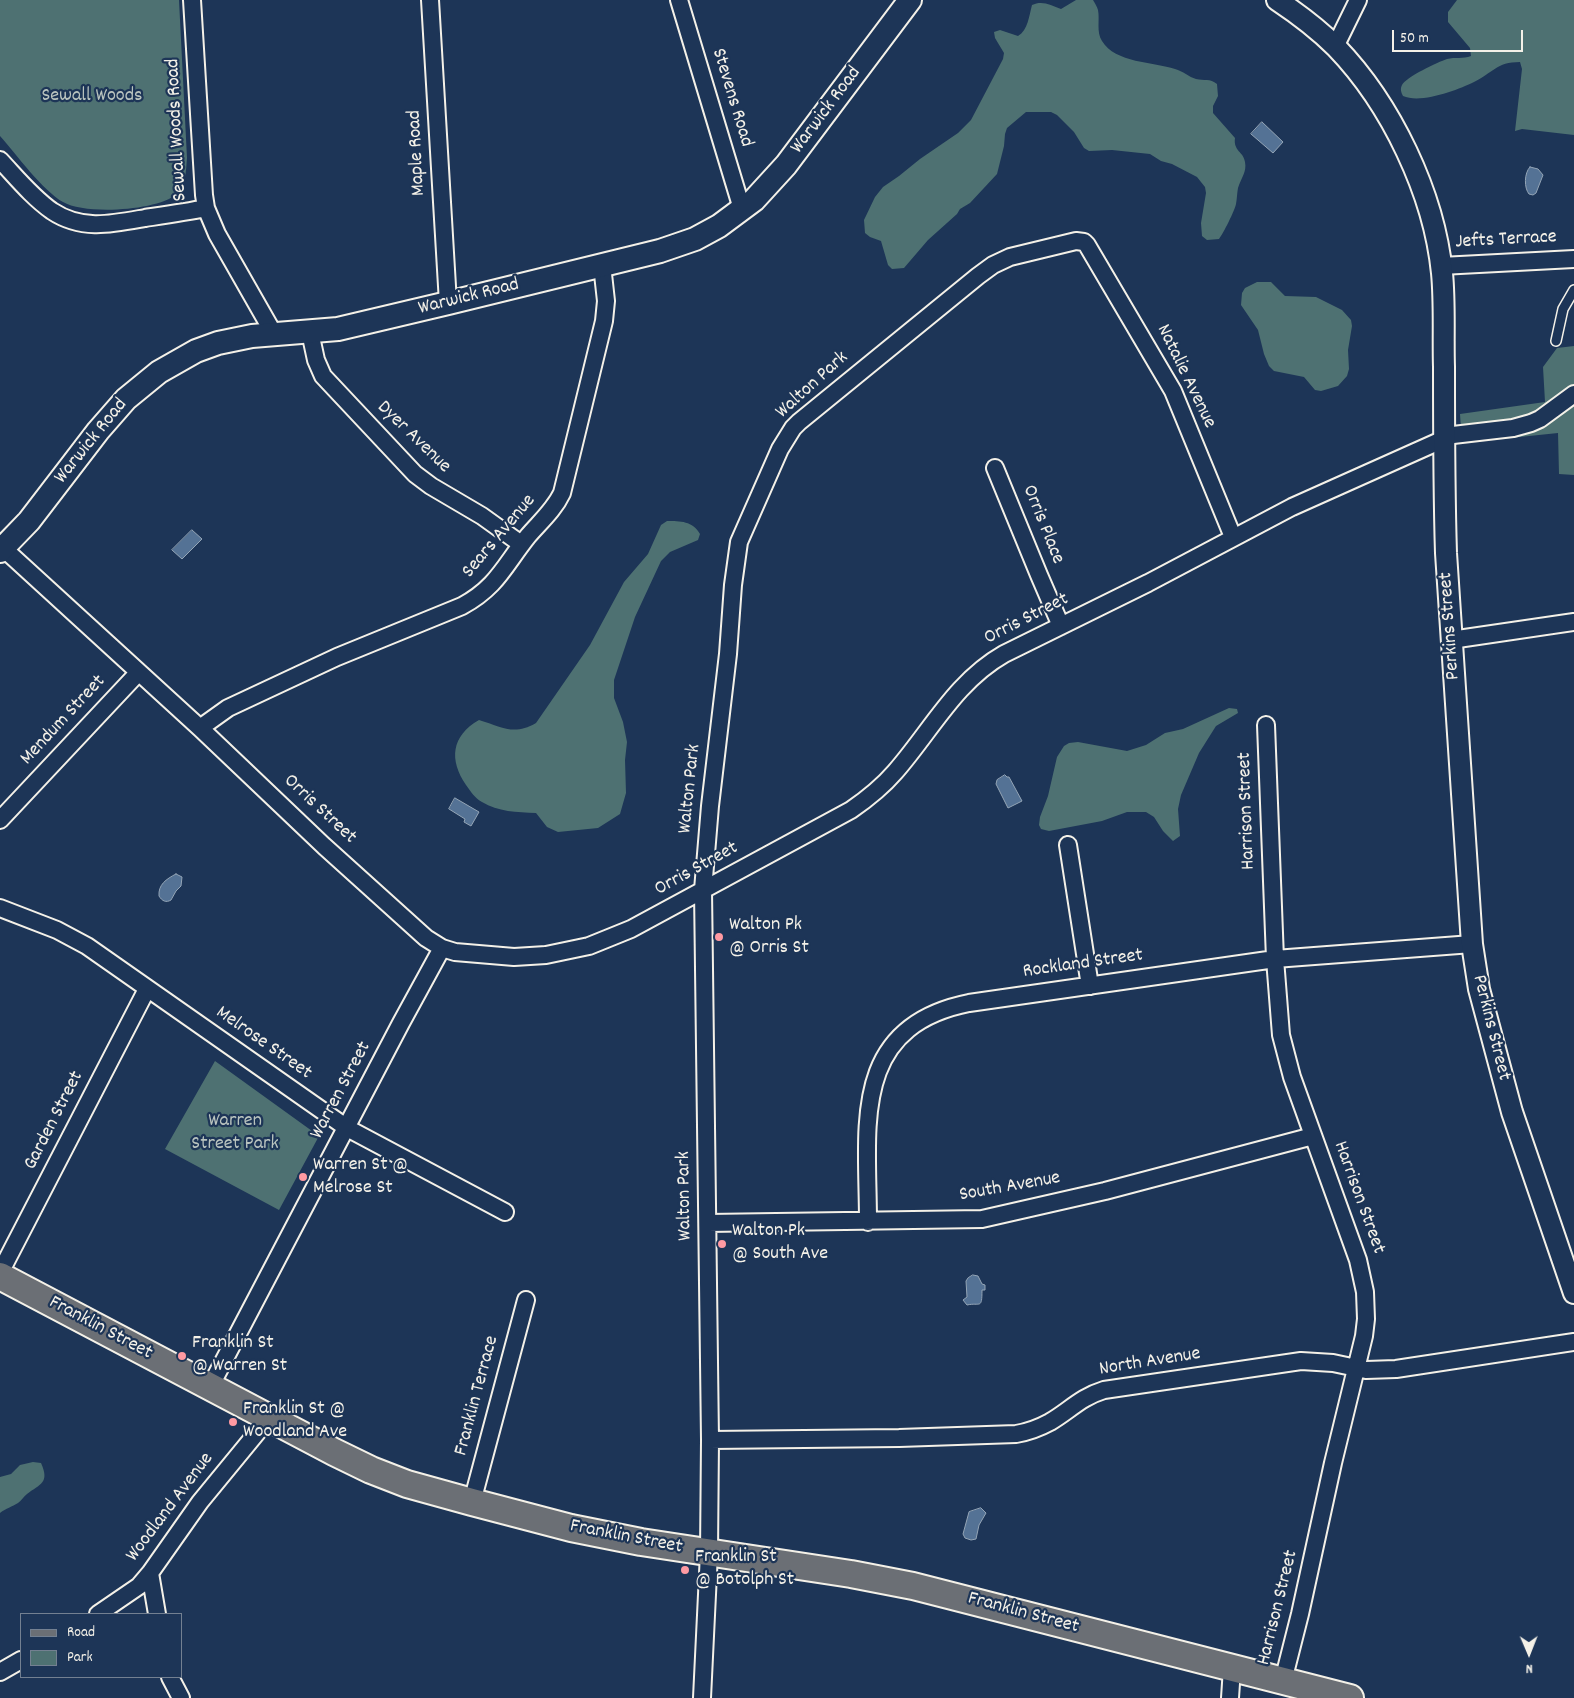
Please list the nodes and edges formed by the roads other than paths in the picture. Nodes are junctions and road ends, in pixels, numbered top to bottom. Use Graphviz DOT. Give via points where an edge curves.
graph roads {
  1 [pos="192,0"];
  2 [pos="430,0"];
  3 [pos="679,0"];
  4 [pos="910,0"];
  5 [pos="1277,0"];
  6 [pos="1358,0"];
  7 [pos="1335,46"];
  8 [pos="0,160"];
  9 [pos="206,208"];
  10 [pos="742,209"];
  11 [pos="1086,243"];
  12 [pos="1574,259"];
  13 [pos="602,265"];
  14 [pos="1441,266"];
  15 [pos="1574,290"];
  16 [pos="448,303"];
  17 [pos="310,332"];
  18 [pos="274,334"];
  19 [pos="1556,341"];
  20 [pos="1574,394"];
  21 [pos="1444,439"];
  22 [pos="995,468"];
  23 [pos="1233,537"];
  24 [pos="521,544"];
  25 [pos="1,548"];
  26 [pos="1574,622"];
  27 [pos="1061,626"];
  28 [pos="1451,640"];
  29 [pos="138,673"];
  30 [pos="1266,725"];
  31 [pos="200,728"];
  32 [pos="0,820"];
  33 [pos="1068,845"];
  34 [pos="703,890"];
  35 [pos="0,908"];
  36 [pos="1472,944"];
  37 [pos="442,948"];
  38 [pos="1275,959"];
  39 [pos="1090,986"];
  40 [pos="147,989"];
  41 [pos="346,1128"];
  42 [pos="1313,1136"];
  43 [pos="504,1212"];
  44 [pos="868,1222"];
  45 [pos="708,1223"];
  46 [pos="0,1275"];
  47 [pos="1574,1293"];
  48 [pos="526,1300"];
  49 [pos="1574,1342"];
  50 [pos="1356,1368"];
  51 [pos="210,1387"];
  52 [pos="269,1418"];
  53 [pos="710,1440"];
  54 [pos="472,1502"];
  55 [pos="708,1553"];
  56 [pos="150,1574"];
  57 [pos="99,1613"];
  58 [pos="157,1613"];
  59 [pos="20,1661"];
  60 [pos="1232,1668"];
  61 [pos="0,1672"];
  62 [pos="171,1678"];
  63 [pos="1283,1681"];
  64 [pos="181,1698"];
  65 [pos="702,1698"];
  66 [pos="1230,1698"];
  67 [pos="1350,1698"];
  1 -- 9 [label="street, Sewall Woods Road"];
  2 -- 16 [label="street, Maple Road"];
  3 -- 10 [label="street, Stevens Road"];
  4 -- 10 [label="main road, Warwick Road" via="800,148 774,179"];
  5 -- 7 [label="street, Perkins Street"];
  6 -- 7 [label="street"];
  7 -- 14 [label="street, Perkins Street" via="1384,109 1412,164 1427,205"];
  8 -- 9 [label="street, Sewall Woods Road" via="47,207 76,222 112,224"];
  9 -- 18 [label="street" via="217,234"];
  10 -- 13 [label="main road, Warwick Road" via="695,239"];
  11 -- 23 [label="street, Natalie Avenue" via="1173,391"];
  11 -- 34 [label="street, Walton Park" via="1076,241 1010,257 993,265 826,399 799,422 786,439 741,534 737,552"];
  12 -- 14 [label="street, Jefts Terrace"];
  13 -- 16 [label="main road, Warwick Road"];
  13 -- 24 [label="street, Sears Avenue" via="606,300 604,321 564,486 554,506"];
  14 -- 21 [label="street, Perkins Street"];
  15 -- 19 [label="lane" via="1563,309"];
  16 -- 17 [label="main road, Warwick Road" via="357,325"];
  17 -- 18 [label="main road, Warwick Road"];
  17 -- 24 [label="street, Dyer Avenue" via="323,376 415,474"];
  18 -- 25 [label="main road, Warwick Road" via="235,339 207,347 171,364 148,380 114,412 29,522"];
  20 -- 21 [label="street, Orris Street" via="1531,423"];
  21 -- 23 [label="street, Orris Street"];
  21 -- 28 [label="street, Perkins Street"];
  22 -- 27 [label="street, Orris Place"];
  23 -- 27 [label="street, Orris Street"];
  24 -- 31 [label="street, Sears Avenue" via="494,582 476,598 228,708"];
  25 -- 29 [label="street, Orris Street"];
  26 -- 28 [label="street"];
  27 -- 34 [label="street, Orris Street" via="977,671 954,695 895,771 859,804"];
  28 -- 36 [label="street, Perkins Street"];
  29 -- 31 [label="street, Orris Street"];
  29 -- 32 [label="street, Mendum Street"];
  30 -- 38 [label="street, Harrison Street"];
  31 -- 37 [label="street, Orris Street" via="412,927"];
  33 -- 39 [label="street"];
  34 -- 37 [label="street, Orris Street" via="609,939 568,951 514,957"];
  34 -- 45 [label="street, Walton Park"];
  35 -- 40 [label="street, Melrose Street" via="73,938"];
  36 -- 38 [label="street, Rockland Street"];
  36 -- 47 [label="street, Perkins Street" via="1479,990 1512,1112"];
  37 -- 41 [label="street, Warren Street"];
  38 -- 39 [label="street, Rockland Street"];
  38 -- 42 [label="street, Harrison Street" via="1283,1046"];
  39 -- 44 [label="street, Rockland Street" via="953,1006 927,1017 900,1038 880,1065 870,1097"];
  40 -- 41 [label="street, Melrose Street"];
  40 -- 46 [label="street, Garden Street"];
  41 -- 43 [label="street, Melrose Street"];
  41 -- 51 [label="street, Warren Street"];
  42 -- 44 [label="street, South Avenue" via="1000,1216 968,1220"];
  42 -- 50 [label="street, Harrison Street" via="1364,1282 1366,1319"];
  44 -- 45 [label="street, South Avenue"];
  45 -- 53 [label="street, Walton Park"];
  46 -- 51 [label="main road, Franklin Street"];
  48 -- 54 [label="street, Franklin Terrace"];
  49 -- 50 [label="street, North Avenue" via="1404,1368"];
  50 -- 53 [label="street, North Avenue" via="1301,1361 1104,1390 1076,1403 1050,1422 1016,1434"];
  50 -- 63 [label="street, Harrison Street"];
  51 -- 52 [label="main road, Franklin Street"];
  52 -- 54 [label="main road, Franklin Street" via="371,1470"];
  52 -- 56 [label="street, Woodland Avenue" via="200,1502"];
  53 -- 55 [label="street, Walton Park"];
  54 -- 55 [label="main road, Franklin Street" via="597,1533"];
  55 -- 60 [label="main road, Franklin Street" via="914,1586"];
  55 -- 65 [label="street, Walton Park"];
  56 -- 57 [label="street, Woodland Avenue" via="139,1586"];
  56 -- 58 [label="street"];
  59 -- 61 [label="street"];
  60 -- 63 [label="main road, Franklin Street"];
  60 -- 66 [label="street"];
  62 -- 64 [label="street"];
  63 -- 67 [label="main road, Franklin Street"];
}
